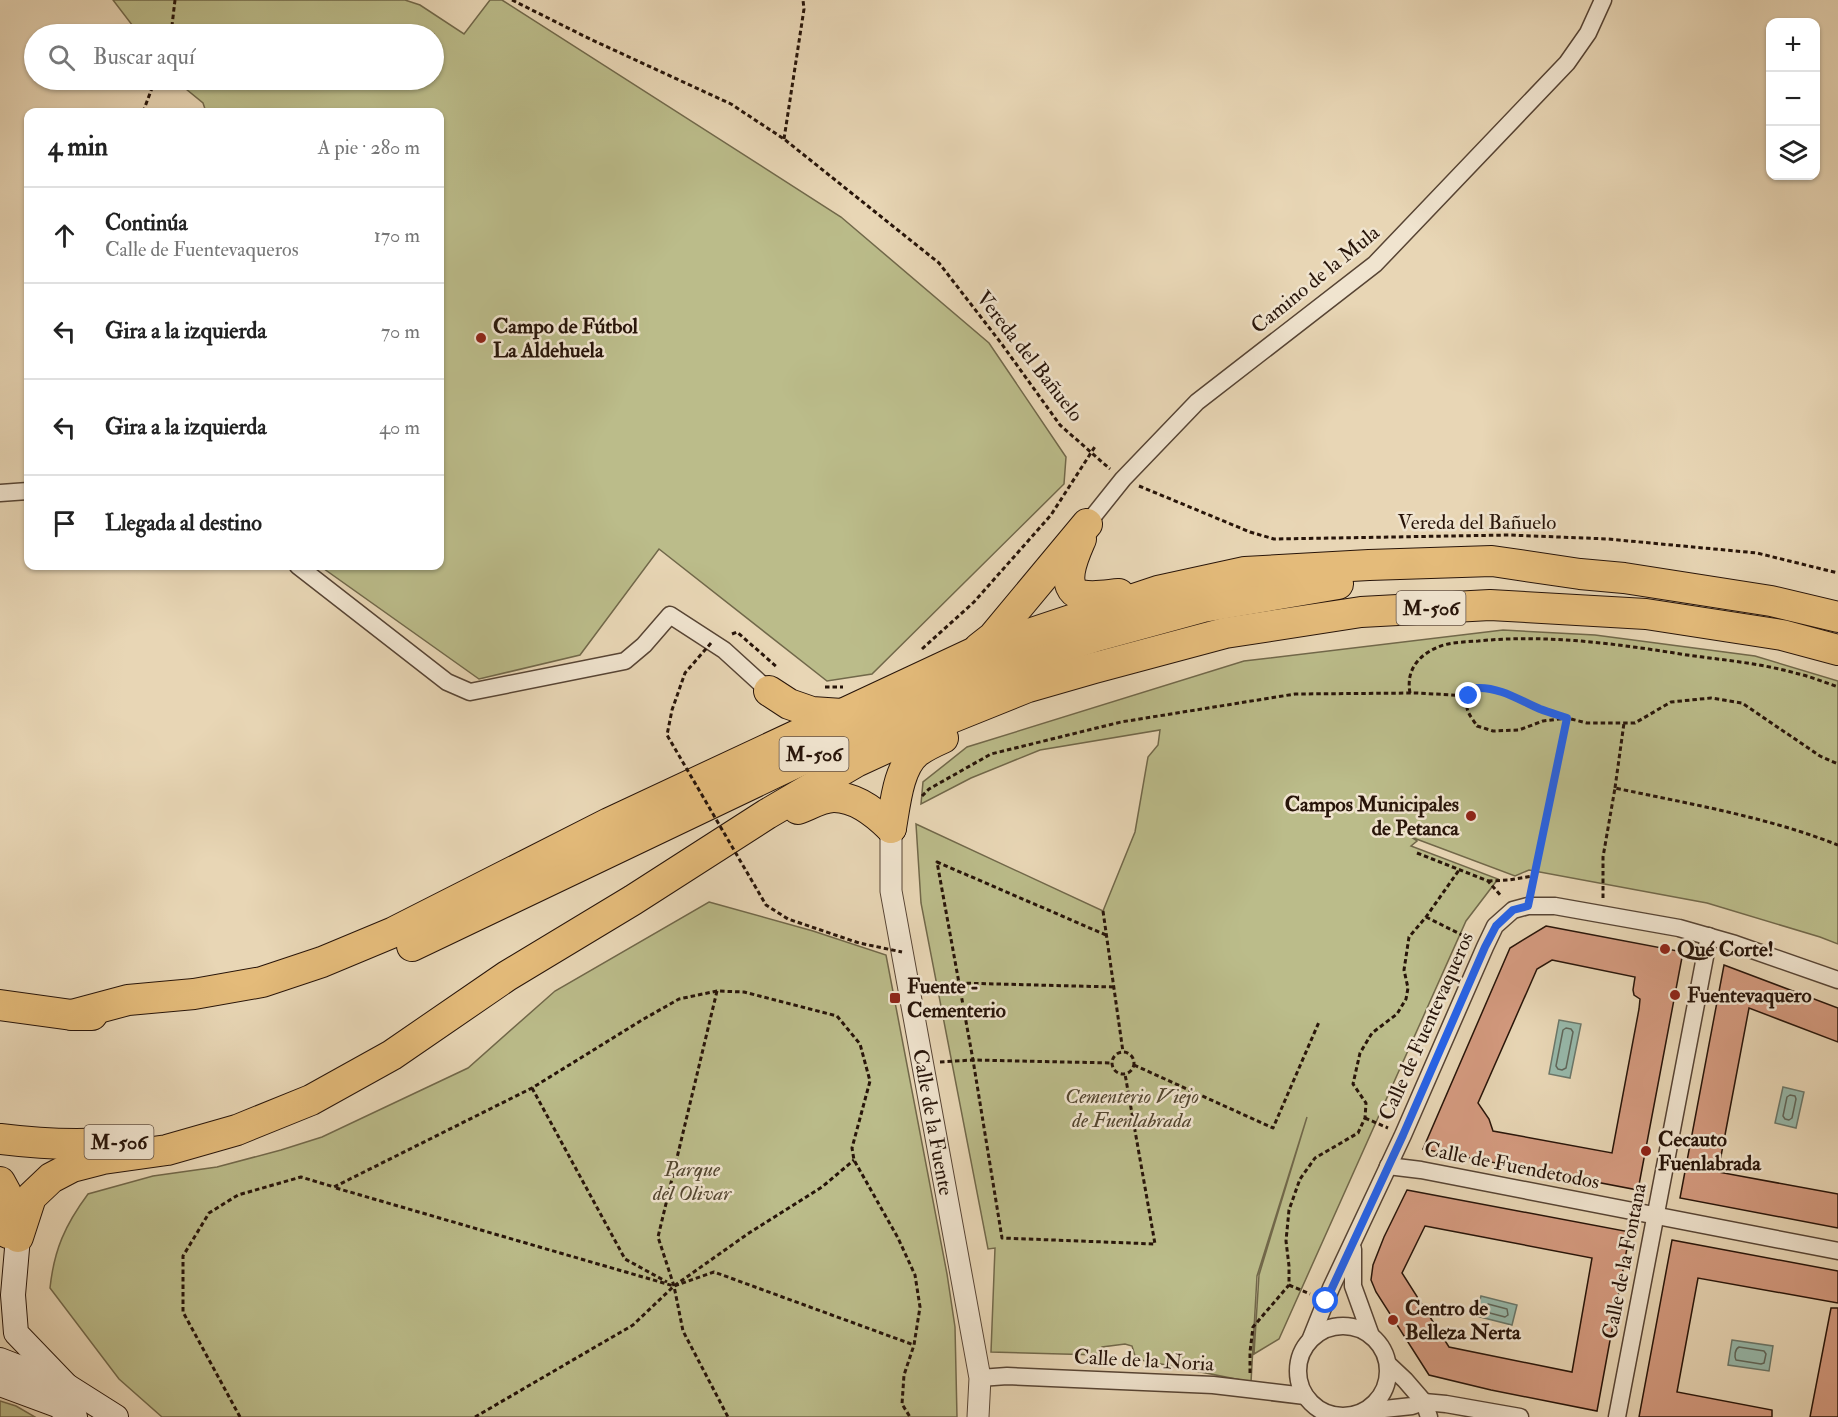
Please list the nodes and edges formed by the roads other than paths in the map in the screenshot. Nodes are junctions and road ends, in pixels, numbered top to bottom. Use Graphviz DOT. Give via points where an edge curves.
graph roads {
  1 [pos="1603,0"];
  2 [pos="24,491"];
  3 [pos="0,493"];
  4 [pos="1087,524"];
  5 [pos="303,570"];
  6 [pos="1580,574"];
  7 [pos="1158,591"];
  8 [pos="1838,617"];
  9 [pos="1838,650"];
  10 [pos="975,652"];
  11 [pos="775,681"];
  12 [pos="1028,687"];
  13 [pos="845,700"];
  14 [pos="761,752"];
  15 [pos="891,828"];
  16 [pos="737,834"];
  17 [pos="1709,936"];
  18 [pos="1838,980"];
  19 [pos="0,1005"];
  20 [pos="72,1015"];
  21 [pos="237,1130"];
  22 [pos="0,1139"];
  23 [pos="1388,1166"];
  24 [pos="0,1182"];
  25 [pos="1656,1216"];
  26 [pos="13,1235"];
  27 [pos="1354,1242"];
  28 [pos="1838,1251"];
  29 [pos="0,1278"];
  30 [pos="1370,1333"];
  31 [pos="1311,1338"];
  32 [pos="0,1360"];
  33 [pos="1389,1365"];
  34 [pos="980,1378"];
  35 [pos="0,1384"];
  36 [pos="66,1386"];
  37 [pos="1305,1396"];
  38 [pos="1426,1410"];
  39 [pos="1322,1413"];
  40 [pos="1359,1414"];
  41 [pos="1492,1415"];
  42 [pos="75,1417"];
  43 [pos="116,1417"];
  44 [pos="978,1417"];
  45 [pos="1520,1417"];
  46 [pos="1617,1417"];
  1 -- 4 [label="street, Camino de la Mula" via="1588,33 1567,63 1375,264 1197,402 1123,479"];
  2 -- 3 [label="street"];
  4 -- 7 [label="highway" via="1072,561 1072,589 1091,597"];
  4 -- 10 [label="highway" via="993,637"];
  5 -- 11 [label="street" via="447,682 470,692 625,661 669,615"];
  6 -- 7 [label="highway" via="1492,561 1369,565 1245,572"];
  6 -- 8 [label="highway, M-506" via="1771,601"];
  6 -- 20 [label="highway, M-506" via="1328,585 1203,607 1097,636 1017,662 933,698 393,955 320,983 229,1005 144,1015"];
  7 -- 10 [label="highway"];
  9 -- 12 [label="highway, M-506" via="1782,635 1646,614 1490,605 1362,612 1225,633"];
  10 -- 13 [label="highway"];
  11 -- 13 [label="highway" via="789,704 812,712"];
  11 -- 14 [label="highway" via="777,715 774,730"];
  12 -- 15 [label="highway" via="979,722 917,752 900,781"];
  12 -- 16 [label="highway, M-506" via="856,762"];
  13 -- 14 [label="highway"];
  14 -- 20 [label="highway" via="609,823 394,932 322,962 262,982 194,994 128,999"];
  15 -- 16 [label="highway" via="876,812 832,797"];
  15 -- 34 [label="street, Calle de la Fuente" via="891,891"];
  16 -- 21 [label="highway, M-506" via="507,976 392,1055 311,1100"];
  17 -- 18 [label="street"];
  17 -- 23 [label="street, Calle de Fuentevaqueros" via="1555,906 1520,908 1496,926 1485,947"];
  17 -- 25 [label="street, Calle de la Fontana"];
  19 -- 20 [label="highway, M-506"];
  21 -- 22 [label="highway, M-506" via="98,1144"];
  21 -- 26 [label="highway" via="167,1150 72,1167 51,1178 32,1197"];
  23 -- 25 [label="street, Calle de Fuendetodos"];
  23 -- 27 [label="street, Calle de Fuentevaqueros"];
  24 -- 26 [label="highway" via="6,1193"];
  25 -- 28 [label="street, Calle de Fuendetodos"];
  25 -- 46 [label="street, Calle de la Fontana"];
  26 -- 29 [label="main road"];
  26 -- 36 [label="main road" via="16,1333"];
  27 -- 30 [label="street, Calle de Fuentevaqueros" via="1353,1286"];
  27 -- 31 [label="street, Calle de Fuentevaqueros"];
  30 -- 31 [label="street" via="1339,1326 1321,1330"];
  30 -- 33 [label="street" via="1382,1347"];
  31 -- 37 [label="street" via="1298,1361"];
  32 -- 36 [label="main road"];
  33 -- 38 [label="street"];
  33 -- 40 [label="street" via="1388,1383 1379,1399"];
  34 -- 37 [label="street, Calle de la Noria" via="1213,1385"];
  34 -- 44 [label="street, Calle de la Fuente"];
  35 -- 42 [label="main road"];
  36 -- 43 [label="main road"];
  37 -- 39 [label="street"];
  38 -- 40 [label="street" via="1412,1406"];
  38 -- 41 [label="street" via="1446,1404"];
  39 -- 40 [label="street"];
  41 -- 45 [label="street"];
}
